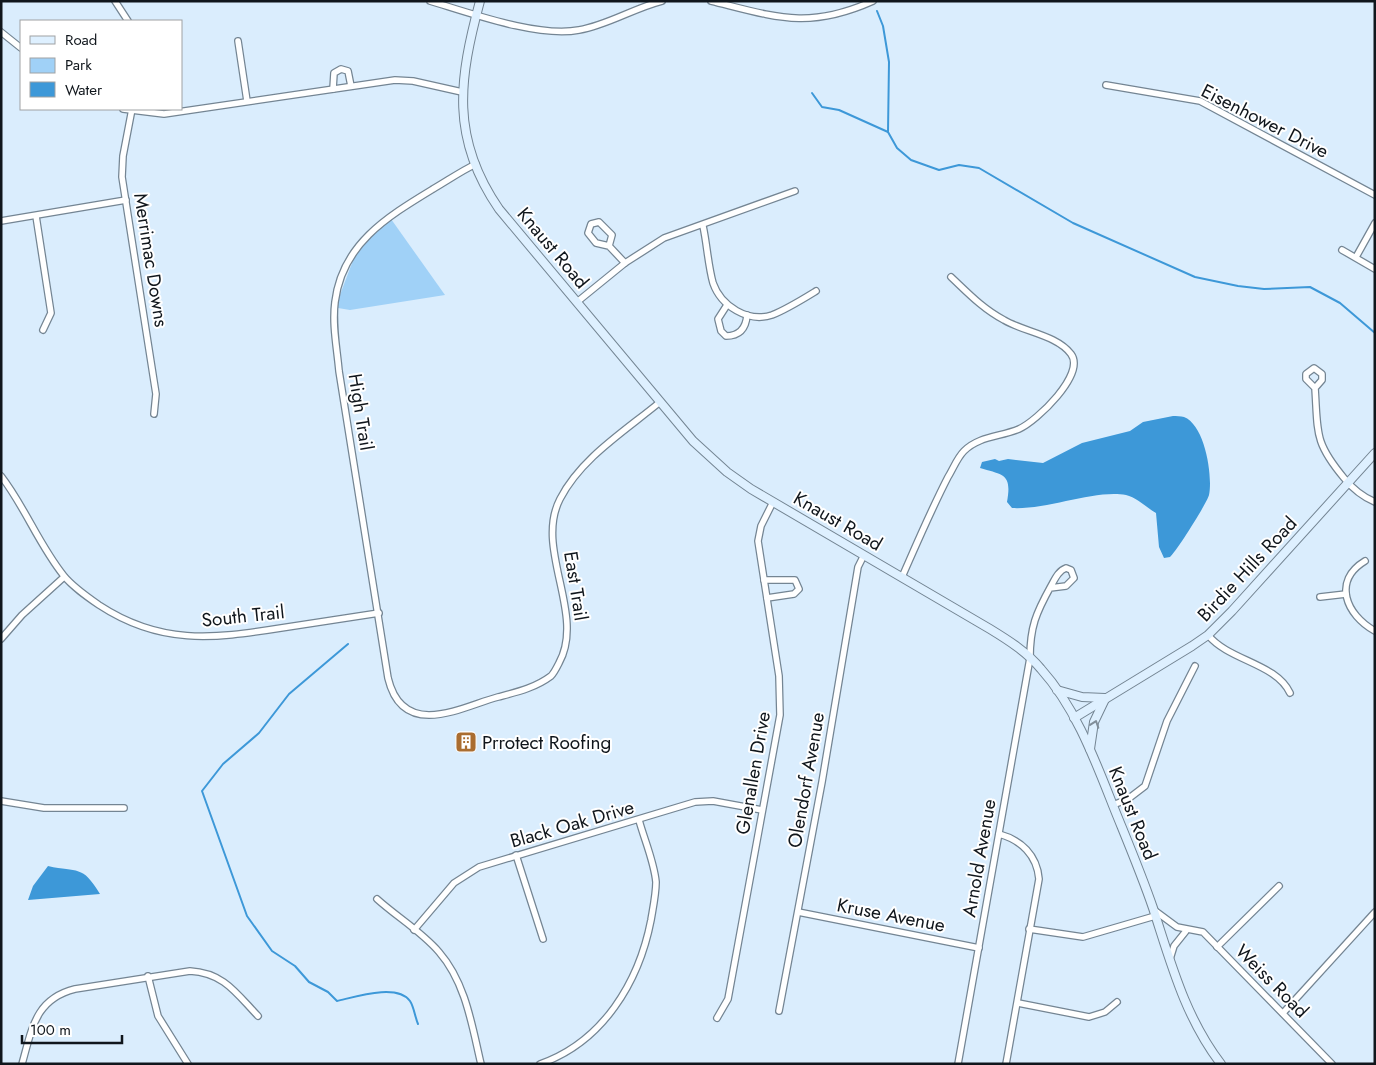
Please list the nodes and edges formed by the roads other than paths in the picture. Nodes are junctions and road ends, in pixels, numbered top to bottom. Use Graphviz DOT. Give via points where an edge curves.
graph roads {
  1 [pos="115,1"];
  2 [pos="430,1"];
  3 [pos="480,1"];
  4 [pos="662,1"];
  5 [pos="711,1"];
  6 [pos="873,1"];
  7 [pos="476,15"];
  8 [pos="127,20"];
  9 [pos="1,32"];
  10 [pos="238,41"];
  11 [pos="20,47"];
  12 [pos="1106,85"];
  13 [pos="351,86"];
  14 [pos="333,88"];
  15 [pos="462,92"];
  16 [pos="247,101"];
  17 [pos="132,110"];
  18 [pos="476,164"];
  19 [pos="795,191"];
  20 [pos="1375,195"];
  21 [pos="126,200"];
  22 [pos="36,216"];
  23 [pos="1,221"];
  24 [pos="1375,223"];
  25 [pos="703,226"];
  26 [pos="609,246"];
  27 [pos="1342,250"];
  28 [pos="1356,258"];
  29 [pos="625,263"];
  30 [pos="1375,269"];
  31 [pos="951,277"];
  32 [pos="816,291"];
  33 [pos="577,302"];
  34 [pos="726,305"];
  35 [pos="747,315"];
  36 [pos="43,330"];
  37 [pos="1316,388"];
  38 [pos="660,402"];
  39 [pos="154,414"];
  40 [pos="1375,453"];
  41 [pos="1,476"];
  42 [pos="1348,483"];
  43 [pos="773,502"];
  44 [pos="1375,502"];
  45 [pos="864,555"];
  46 [pos="1365,561"];
  47 [pos="64,577"];
  48 [pos="902,577"];
  49 [pos="764,580"];
  50 [pos="1050,588"];
  51 [pos="1346,594"];
  52 [pos="1320,597"];
  53 [pos="767,598"];
  54 [pos="378,613"];
  55 [pos="1375,631"];
  56 [pos="1208,635"];
  57 [pos="1,639"];
  58 [pos="1030,658"];
  59 [pos="1195,666"];
  60 [pos="1057,690"];
  61 [pos="1290,693"];
  62 [pos="1105,698"];
  63 [pos="420,715"];
  64 [pos="1074,718"];
  65 [pos="1090,751"];
  66 [pos="1,801"];
  67 [pos="1113,805"];
  68 [pos="124,808"];
  69 [pos="762,810"];
  70 [pos="638,820"];
  71 [pos="999,834"];
  72 [pos="516,856"];
  73 [pos="1279,886"];
  74 [pos="377,900"];
  75 [pos="798,912"];
  76 [pos="1154,912"];
  77 [pos="1375,912"];
  78 [pos="1029,929"];
  79 [pos="414,930"];
  80 [pos="1186,931"];
  81 [pos="543,939"];
  82 [pos="1217,946"];
  83 [pos="978,948"];
  84 [pos="1170,960"];
  85 [pos="148,976"];
  86 [pos="1117,1002"];
  87 [pos="1018,1003"];
  88 [pos="779,1011"];
  89 [pos="1283,1013"];
  90 [pos="258,1016"];
  91 [pos="717,1018"];
  92 [pos="22,1064"];
  93 [pos="188,1064"];
  94 [pos="482,1064"];
  95 [pos="540,1064"];
  96 [pos="958,1064"];
  97 [pos="1006,1064"];
  98 [pos="1221,1064"];
  99 [pos="1332,1064"];
  1 -- 8 [label="street"];
  2 -- 7 [label="street"];
  3 -- 7 [label="main road, Knaust Road"];
  4 -- 7 [label="street" via="579,30 547,30"];
  5 -- 6 [label="street" via="752,13 794,19 833,15"];
  7 -- 15 [label="main road, Knaust Road" via="465,61"];
  9 -- 11 [label="street"];
  10 -- 16 [label="street"];
  12 -- 20 [label="street, Eisenhower Drive" via="1200,101"];
  13 -- 14 [label="street"];
  13 -- 14 [label="street" via="348,72 341,69 334,73"];
  13 -- 15 [label="street" via="405,80"];
  14 -- 16 [label="street"];
  15 -- 18 [label="main road, Knaust Road" via="466,132"];
  16 -- 17 [label="street" via="164,114"];
  17 -- 21 [label="street, Merrimac Downs" via="123,156"];
  18 -- 33 [label="main road, Knaust Road" via="500,209"];
  18 -- 54 [label="street, High Trail" via="409,203 354,249 342,274 335,301 339,371"];
  19 -- 25 [label="street"];
  21 -- 22 [label="street"];
  21 -- 39 [label="street, Merrimac Downs" via="156,394"];
  22 -- 23 [label="street"];
  22 -- 36 [label="street" via="51,313"];
  24 -- 28 [label="street"];
  25 -- 29 [label="street" via="664,238"];
  25 -- 34 [label="street" via="713,282"];
  26 -- 26 [label="street" via="596,243 588,233 591,224 599,222 604,225 612,235"];
  26 -- 29 [label="street"];
  27 -- 28 [label="street"];
  28 -- 30 [label="street"];
  29 -- 33 [label="street"];
  31 -- 48 [label="street" via="987,310 1059,344 1070,352 1075,367 1060,392 1029,423 1020,429 982,439 962,452 933,506"];
  32 -- 35 [label="street" via="772,315"];
  33 -- 38 [label="main road, Knaust Road"];
  34 -- 35 [label="street"];
  34 -- 35 [label="street" via="718,319 726,336 740,332"];
  37 -- 42 [label="street" via="1317,425 1323,450"];
  38 -- 43 [label="main road, Knaust Road" via="704,452"];
  38 -- 63 [label="street, East Trail" via="586,464 570,480 558,502 554,542 567,637 562,657 552,675 527,690 443,714"];
  40 -- 42 [label="main road, Birdie Hills Road"];
  41 -- 47 [label="street, South Trail"];
  42 -- 44 [label="street"];
  42 -- 56 [label="main road, Birdie Hills Road"];
  43 -- 45 [label="main road, Knaust Road"];
  43 -- 49 [label="street, Glenallen Drive" via="758,537"];
  45 -- 48 [label="main road, Knaust Road"];
  45 -- 75 [label="street, Olendorf Avenue" via="857,573"];
  46 -- 51 [label="street" via="1352,570"];
  47 -- 54 [label="street, South Trail" via="94,602 127,621 148,629 190,636 226,637"];
  47 -- 57 [label="street"];
  48 -- 58 [label="main road, Knaust Road" via="990,629"];
  49 -- 53 [label="street, Glenallen Drive"];
  49 -- 53 [label="street" via="791,579 799,584 794,594"];
  50 -- 58 [label="street, Arnold Avenue" via="1039,605 1033,624"];
  51 -- 52 [label="street"];
  51 -- 55 [label="street" via="1357,619"];
  53 -- 69 [label="street, Glenallen Drive" via="779,676 780,715"];
  54 -- 63 [label="street, High Trail" via="391,689 396,700 406,709"];
  56 -- 61 [label="street" via="1221,648 1277,677 1286,684"];
  56 -- 62 [label="main road, Birdie Hills Road"];
  58 -- 60 [label="main road, Knaust Road"];
  58 -- 71 [label="street, Arnold Avenue"];
  59 -- 67 [label="street" via="1167,721 1145,786"];
  60 -- 62 [label="main road" via="1082,698"];
  60 -- 64 [label="main road, Knaust Road"];
  62 -- 64 [label="main road, Birdie Hills Road"];
  65 -- 62 [label="main road, one-way" via="1094,722"];
  64 -- 65 [label="main road, Knaust Road"];
  65 -- 67 [label="main road, Knaust Road"];
  66 -- 68 [label="street" via="44,808"];
  67 -- 76 [label="main road, Knaust Road"];
  69 -- 70 [label="street, Black Oak Drive" via="704,801"];
  69 -- 91 [label="street, Glenallen Drive" via="728,999"];
  70 -- 72 [label="street, Black Oak Drive"];
  70 -- 95 [label="street" via="656,884 649,932 637,969 626,991 601,1024 575,1045"];
  71 -- 78 [label="street" via="1020,842 1034,860 1039,879"];
  71 -- 83 [label="street, Arnold Avenue"];
  72 -- 79 [label="street, Black Oak Drive" via="468,872 454,883"];
  72 -- 81 [label="street"];
  73 -- 82 [label="street"];
  74 -- 79 [label="street"];
  75 -- 83 [label="street, Kruse Avenue"];
  75 -- 88 [label="street, Olendorf Avenue"];
  76 -- 78 [label="street" via="1083,937"];
  76 -- 80 [label="street, Weiss Road"];
  76 -- 84 [label="main road, Knaust Road"];
  77 -- 89 [label="street"];
  78 -- 87 [label="street"];
  79 -- 94 [label="street" via="438,952 459,984"];
  80 -- 82 [label="street, Weiss Road" via="1203,932"];
  80 -- 84 [label="street" via="1174,946"];
  82 -- 89 [label="street, Weiss Road"];
  83 -- 96 [label="street, Arnold Avenue"];
  84 -- 98 [label="main road, Knaust Road" via="1187,1008"];
  85 -- 90 [label="street" via="205,972 228,984"];
  85 -- 92 [label="street" via="62,992 51,999 37,1016"];
  85 -- 93 [label="street" via="158,1016"];
  86 -- 87 [label="street" via="1105,1012 1089,1017"];
  87 -- 97 [label="street"];
  89 -- 99 [label="street, Weiss Road"];
}
